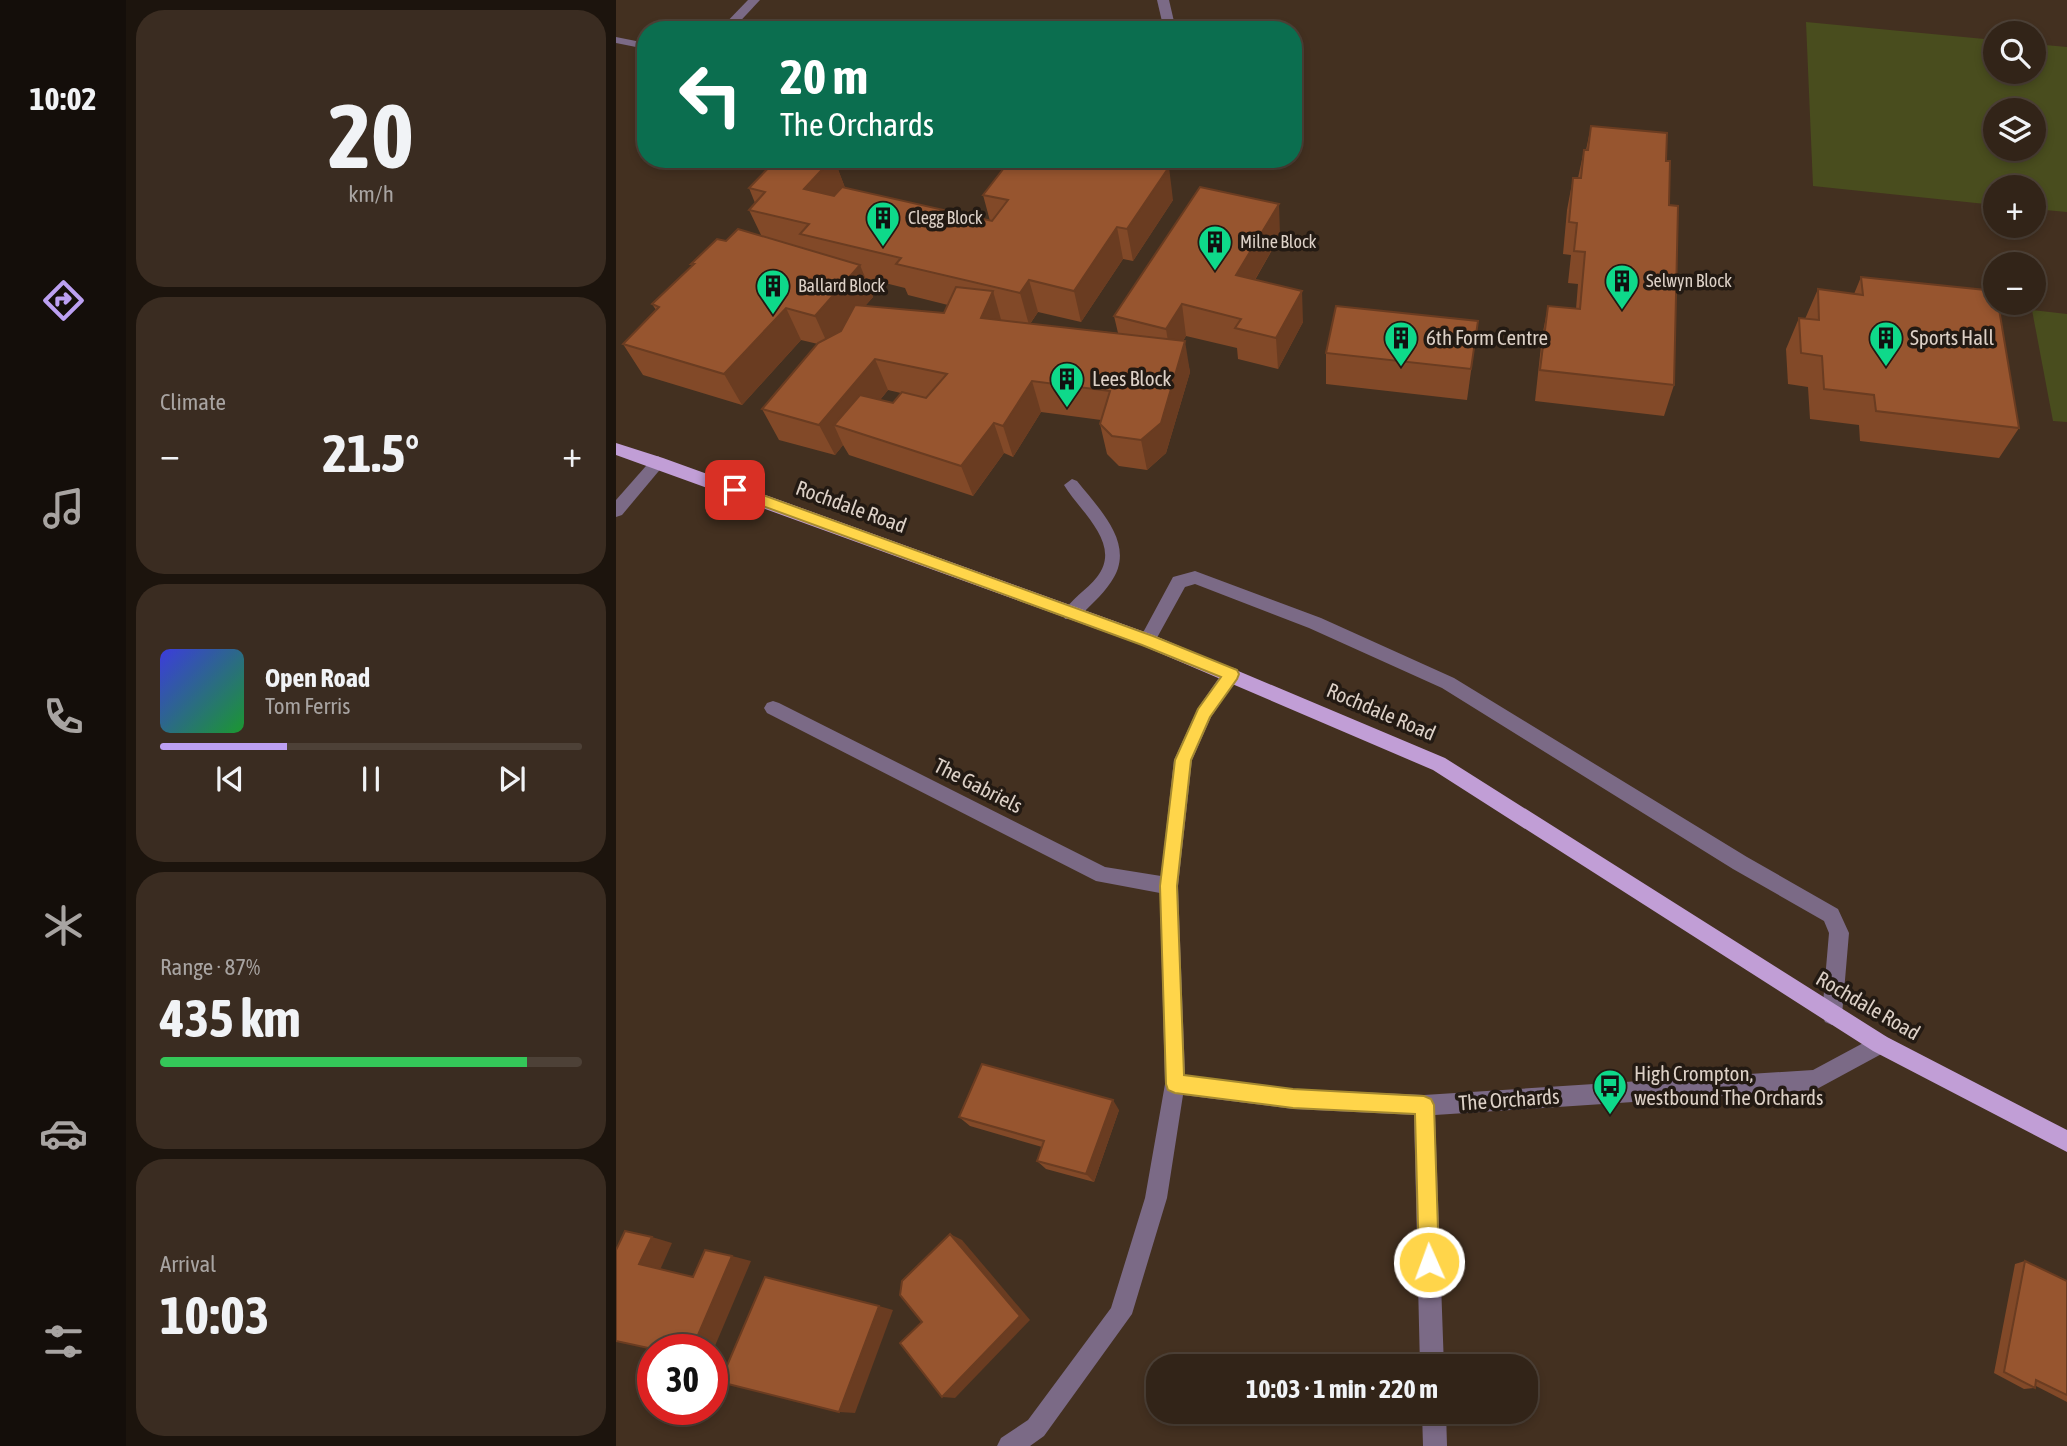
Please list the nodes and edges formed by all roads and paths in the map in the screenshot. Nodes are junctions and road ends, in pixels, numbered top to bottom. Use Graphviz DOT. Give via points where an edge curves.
graph roads {
  1 [pos="754,0"];
  2 [pos="1163,0"];
  3 [pos="734,21"];
  4 [pos="1168,21"];
  5 [pos="616,40"];
  6 [pos="637,44"];
  7 [pos="616,449"];
  8 [pos="658,462"];
  9 [pos="1072,485"];
  10 [pos="616,511"];
  11 [pos="1071,614"];
  12 [pos="1147,640"];
  13 [pos="1231,674"];
  14 [pos="773,708"];
  15 [pos="1168,886"];
  16 [pos="1832,1015"];
  17 [pos="1880,1044"];
  18 [pos="1175,1084"];
  19 [pos="1424,1105"];
  20 [pos="2067,1141"];
  21 [pos="1433,1354"];
  22 [pos="1434,1424"];
  23 [pos="1009,1446"];
  24 [pos="1435,1446"];
  1 -- 3 [label="street"];
  2 -- 4 [label="street"];
  5 -- 6 [label="street"];
  7 -- 8 [label="main road, Rochdale Road"];
  8 -- 10 [label="street"];
  8 -- 11 [label="main road, Rochdale Road"];
  9 -- 11 [label="street" via="1112,540 1113,557 1109,573"];
  11 -- 12 [label="main road, Rochdale Road"];
  12 -- 13 [label="main road, Rochdale Road"];
  12 -- 16 [label="street" via="1179,582 1195,576 1448,683 1830,915 1839,933"];
  13 -- 15 [label="street" via="1203,713 1183,760"];
  13 -- 16 [label="main road, Rochdale Road" via="1439,764"];
  14 -- 15 [label="street, The Gabriels" via="1103,875"];
  15 -- 18 [label="street"];
  16 -- 17 [label="main road, Rochdale Road"];
  17 -- 19 [label="street, The Orchards" via="1815,1080"];
  17 -- 20 [label="main road, Rochdale Road"];
  18 -- 19 [label="street, The Orchards" via="1293,1099"];
  18 -- 23 [label="street" via="1156,1198 1121,1314 1036,1428"];
  19 -- 21 [label="street"];
  22 -- 24 [label="street"];
}
